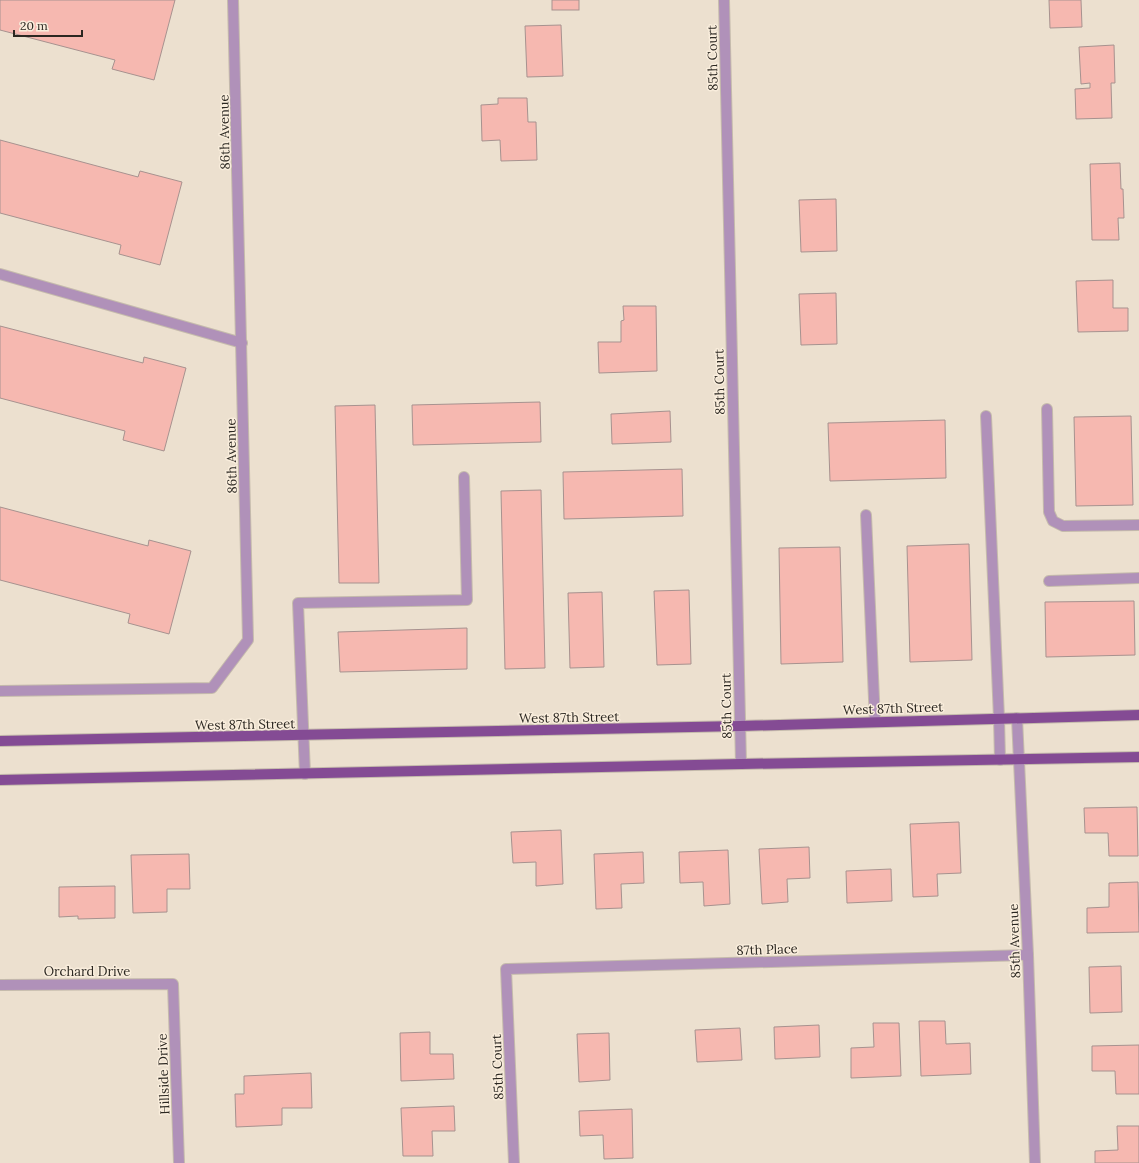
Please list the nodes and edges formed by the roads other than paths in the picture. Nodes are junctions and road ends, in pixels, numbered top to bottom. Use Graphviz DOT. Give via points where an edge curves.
graph roads {
  1 [pos="233,0"];
  2 [pos="724,0"];
  3 [pos="0,274"];
  4 [pos="242,343"];
  5 [pos="1047,409"];
  6 [pos="986,416"];
  7 [pos="464,477"];
  8 [pos="866,515"];
  9 [pos="1139,525"];
  10 [pos="1139,578"];
  11 [pos="1049,581"];
  12 [pos="0,691"];
  13 [pos="1139,715"];
  14 [pos="999,718"];
  15 [pos="1018,718"];
  16 [pos="875,722"];
  17 [pos="740,726"];
  18 [pos="304,736"];
  19 [pos="0,741"];
  20 [pos="1139,757"];
  21 [pos="1000,760"];
  22 [pos="1019,760"];
  23 [pos="741,764"];
  24 [pos="305,774"];
  25 [pos="0,780"];
  26 [pos="1028,955"];
  27 [pos="506,969"];
  28 [pos="173,984"];
  29 [pos="0,985"];
  30 [pos="178,1163"];
  31 [pos="514,1163"];
  32 [pos="1034,1163"];
  1 -- 4 [label="street, 86th Avenue"];
  2 -- 17 [label="street, 85th Court"];
  3 -- 4 [label="street"];
  4 -- 12 [label="street, 86th Avenue" via="248,640 212,688"];
  5 -- 9 [label="street" via="1049,512 1053,521 1063,526"];
  6 -- 14 [label="street"];
  7 -- 18 [label="street" via="467,600 298,603"];
  8 -- 16 [label="street"];
  10 -- 11 [label="street"];
  13 -- 15 [label="main road, West 87th Street"];
  14 -- 15 [label="main road, West 87th Street"];
  14 -- 16 [label="main road, West 87th Street"];
  14 -- 21 [label="street"];
  15 -- 22 [label="street, 85th Avenue"];
  16 -- 17 [label="main road, West 87th Street"];
  17 -- 18 [label="main road, West 87th Street"];
  17 -- 23 [label="street, 85th Court"];
  18 -- 19 [label="main road, West 87th Street"];
  18 -- 24 [label="street"];
  20 -- 22 [label="main road"];
  21 -- 22 [label="main road"];
  21 -- 23 [label="main road"];
  22 -- 26 [label="street, 85th Avenue"];
  23 -- 24 [label="main road"];
  24 -- 25 [label="main road"];
  26 -- 27 [label="street, 87th Place"];
  26 -- 32 [label="street, 85th Avenue"];
  27 -- 31 [label="street, 85th Court"];
  28 -- 29 [label="street, Orchard Drive"];
  28 -- 30 [label="street, Hillside Drive"];
}
